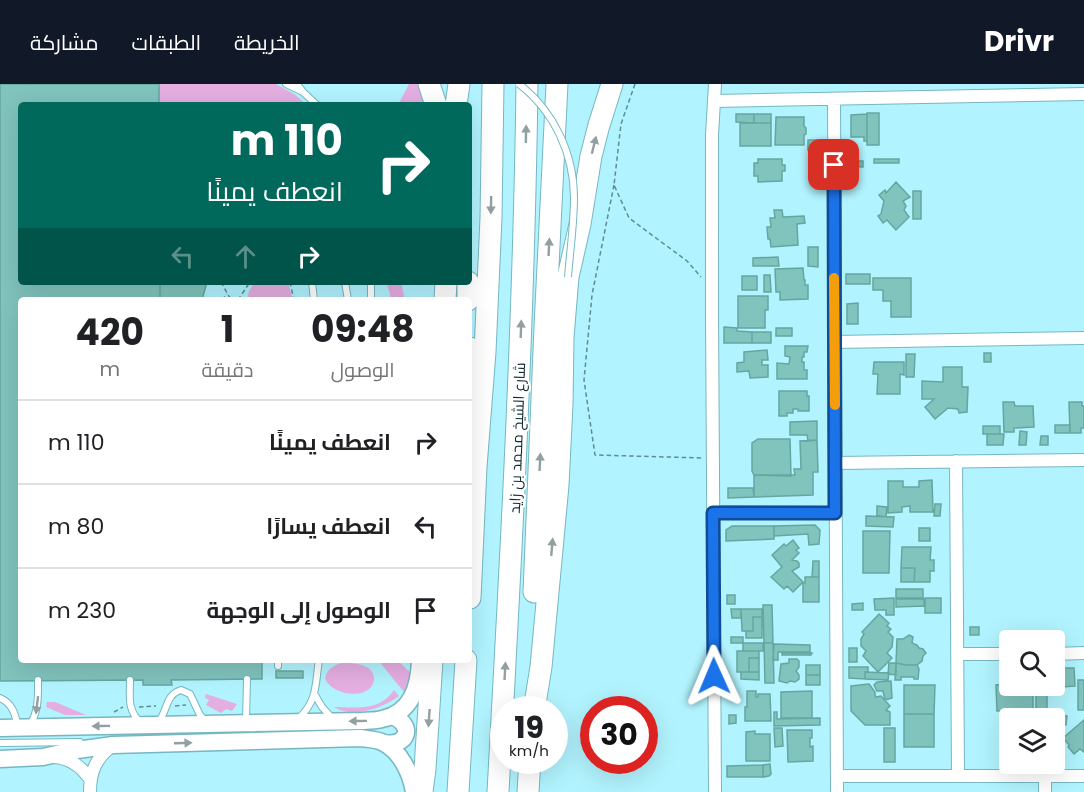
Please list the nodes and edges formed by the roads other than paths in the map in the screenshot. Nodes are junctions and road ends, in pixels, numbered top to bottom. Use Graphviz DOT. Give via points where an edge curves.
graph roads {
  1 [pos="286,84"];
  2 [pos="297,84"];
  3 [pos="429,84"];
  4 [pos="459,84"];
  5 [pos="493,84"];
  6 [pos="519,84"];
  7 [pos="527,84"];
  8 [pos="557,84"];
  9 [pos="612,84"];
  10 [pos="715,84"];
  11 [pos="304,93"];
  12 [pos="1084,94"];
  13 [pos="834,99"];
  14 [pos="714,101"];
  15 [pos="314,102"];
  16 [pos="434,102"];
  17 [pos="456,102"];
  18 [pos="462,102"];
  19 [pos="568,277"];
  20 [pos="1084,338"];
  21 [pos="834,342"];
  22 [pos="472,388"];
  23 [pos="1084,460"];
  24 [pos="956,461"];
  25 [pos="835,463"];
  26 [pos="476,467"];
  27 [pos="713,513"];
  28 [pos="835,513"];
  29 [pos="472,554"];
  30 [pos="957,654"];
  31 [pos="999,654"];
  32 [pos="1065,654"];
  33 [pos="1084,654"];
  34 [pos="319,663"];
  35 [pos="420,663"];
  36 [pos="432,663"];
  37 [pos="466,663"];
  38 [pos="247,679"];
  39 [pos="38,680"];
  40 [pos="130,680"];
  41 [pos="315,694"];
  42 [pos="532,696"];
  43 [pos="537,696"];
  44 [pos="0,698"];
  45 [pos="392,716"];
  46 [pos="335,721"];
  47 [pos="294,722"];
  48 [pos="209,723"];
  49 [pos="246,723"];
  50 [pos="149,725"];
  51 [pos="23,727"];
  52 [pos="0,728"];
  53 [pos="0,743"];
  54 [pos="384,743"];
  55 [pos="112,745"];
  56 [pos="49,756"];
  57 [pos="0,759"];
  58 [pos="529,774"];
  59 [pos="958,776"];
  60 [pos="1045,776"];
  61 [pos="1084,776"];
  62 [pos="837,777"];
  63 [pos="90,778"];
  64 [pos="90,792"];
  65 [pos="414,792"];
  66 [pos="422,792"];
  67 [pos="458,792"];
  68 [pos="498,792"];
  69 [pos="528,792"];
  70 [pos="715,792"];
  71 [pos="837,792"];
  72 [pos="1045,792"];
  1 -- 11 [label="lane"];
  2 -- 11 [label="lane"];
  3 -- 16 [label="highway"];
  4 -- 17 [label="highway"];
  4 -- 18 [label="highway"];
  5 -- 26 [label="highway, one-way" via="486,352"];
  6 -- 19 [label="lane, bridge" via="552,120 568,158 574,199"];
  68 -- 7 [label="highway, شارع الشيخ محمد بن زايد, one-way" via="515,490"];
  42 -- 8 [label="highway, one-way" via="530,667"];
  19 -- 9 [label="highway, one-way" via="598,125"];
  10 -- 14 [label="street"];
  11 -- 15 [label="lane"];
  12 -- 13 [label="street"];
  13 -- 14 [label="street"];
  13 -- 21 [label="street"];
  14 -- 27 [label="street"];
  43 -- 19 [label="highway, one-way" via="558,485 562,337"];
  20 -- 21 [label="street"];
  21 -- 25 [label="street"];
  22 -- 26 [label="highway"];
  23 -- 24 [label="street"];
  24 -- 25 [label="street"];
  24 -- 30 [label="street"];
  25 -- 28 [label="street"];
  26 -- 29 [label="highway"];
  27 -- 28 [label="street"];
  27 -- 70 [label="street"];
  28 -- 62 [label="street"];
  30 -- 31 [label="street"];
  30 -- 59 [label="street"];
  32 -- 33 [label="street"];
  34 -- 41 [label="lane"];
  35 -- 45 [label="street" via="411,700"];
  36 -- 66 [label="highway, one-way"];
  37 -- 67 [label="highway"];
  38 -- 49 [label="lane"];
  39 -- 51 [label="lane, one-way" via="34,718"];
  40 -- 50 [label="lane" via="130,707 135,717"];
  41 -- 46 [label="lane"];
  41 -- 47 [label="lane"];
  44 -- 51 [label="lane" via="13,708"];
  45 -- 46 [label="street, one-way"];
  45 -- 54 [label="street" via="403,721 406,735 396,744"];
  46 -- 47 [label="street"];
  47 -- 49 [label="street"];
  48 -- 49 [label="street"];
  48 -- 50 [label="street"];
  48 -- 50 [label="lane" via="190,694 181,690 171,695 163,716"];
  50 -- 51 [label="street, one-way"];
  51 -- 52 [label="street"];
  53 -- 55 [label="lane"];
  55 -- 54 [label="street, one-way" via="360,738"];
  54 -- 65 [label="street" via="404,763"];
  55 -- 56 [label="street"];
  55 -- 63 [label="street" via="96,763"];
  56 -- 57 [label="street"];
  56 -- 63 [label="street" via="68,759"];
  58 -- 69 [label="highway"];
  59 -- 60 [label="street"];
  59 -- 62 [label="street"];
  60 -- 61 [label="street"];
  60 -- 72 [label="street"];
  62 -- 71 [label="street"];
  63 -- 64 [label="street"];
}
